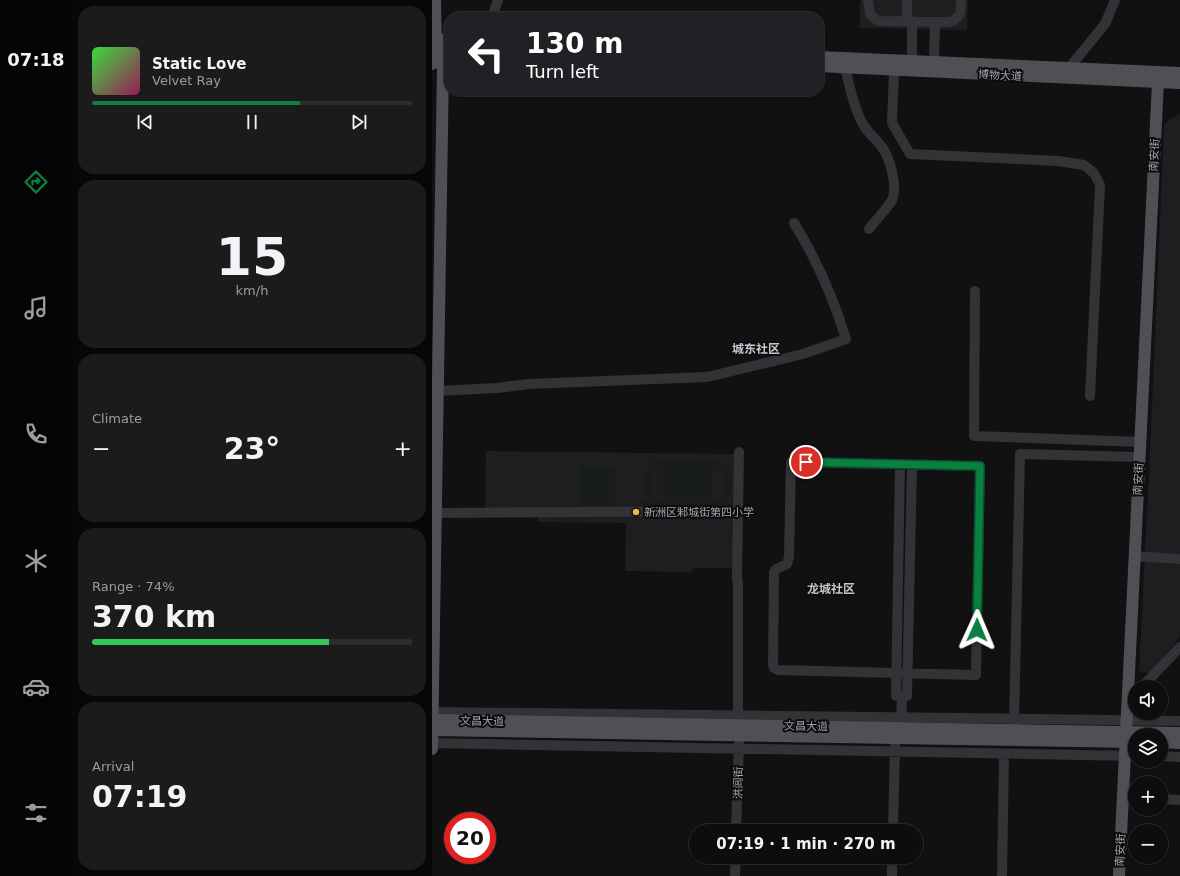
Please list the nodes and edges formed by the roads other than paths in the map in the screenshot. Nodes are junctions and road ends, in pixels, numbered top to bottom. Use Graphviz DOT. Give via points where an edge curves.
graph roads {
  1 [pos="435,0"];
  2 [pos="498,0"];
  3 [pos="868,0"];
  4 [pos="907,0"];
  5 [pos="961,0"];
  6 [pos="1115,0"];
  7 [pos="494,12"];
  8 [pos="909,21"];
  9 [pos="935,22"];
  10 [pos="444,41"];
  11 [pos="434,44"];
  12 [pos="444,48"];
  13 [pos="824,56"];
  14 [pos="912,61"];
  15 [pos="934,62"];
  16 [pos="432,64"];
  17 [pos="824,66"];
  18 [pos="845,68"];
  19 [pos="1069,68"];
  20 [pos="894,70"];
  21 [pos="1180,73"];
  22 [pos="1158,82"];
  23 [pos="1180,83"];
  24 [pos="794,223"];
  25 [pos="869,229"];
  26 [pos="975,291"];
  27 [pos="438,391"];
  28 [pos="1090,396"];
  29 [pos="1140,442"];
  30 [pos="739,452"];
  31 [pos="1139,456"];
  32 [pos="900,464"];
  33 [pos="912,465"];
  34 [pos="731,511"];
  35 [pos="436,513"];
  36 [pos="1134,556"];
  37 [pos="1180,559"];
  38 [pos="1180,647"];
  39 [pos="896,673"];
  40 [pos="908,673"];
  41 [pos="1149,680"];
  42 [pos="902,696"];
  43 [pos="1127,708"];
  44 [pos="432,716"];
  45 [pos="1180,721"];
  46 [pos="1014,724"];
  47 [pos="738,725"];
  48 [pos="899,728"];
  49 [pos="1152,728"];
  50 [pos="432,730"];
  51 [pos="1168,733"];
  52 [pos="1180,733"];
  53 [pos="1128,734"];
  54 [pos="1168,742"];
  55 [pos="432,743"];
  56 [pos="1180,743"];
  57 [pos="432,749"];
  58 [pos="738,749"];
  59 [pos="894,752"];
  60 [pos="1004,754"];
  61 [pos="1128,756"];
  62 [pos="1168,756"];
  63 [pos="1180,757"];
  64 [pos="1128,768"];
  65 [pos="1123,798"];
  66 [pos="1128,798"];
  67 [pos="1168,799"];
  68 [pos="1180,800"];
  69 [pos="736,824"];
  70 [pos="893,824"];
  71 [pos="736,864"];
  72 [pos="892,864"];
  73 [pos="735,876"];
  74 [pos="892,876"];
  75 [pos="1002,876"];
  76 [pos="1119,876"];
  1 -- 11 [label="main road"];
  2 -- 7 [label="street"];
  3 -- 8 [label="street" via="870,14 875,20"];
  4 -- 8 [label="street"];
  5 -- 9 [label="street" via="960,14 957,18 950,22"];
  6 -- 19 [label="street" via="1105,24"];
  8 -- 9 [label="street"];
  8 -- 14 [label="street"];
  9 -- 15 [label="street"];
  10 -- 11 [label="main road"];
  11 -- 12 [label="main road"];
  11 -- 16 [label="main road"];
  11 -- 27 [label="main road" via="443,68"];
  13 -- 14 [label="main road, 博物大道"];
  14 -- 15 [label="main road, 博物大道"];
  15 -- 19 [label="main road, 博物大道"];
  17 -- 18 [label="main road, 博物大道"];
  18 -- 20 [label="main road, 博物大道"];
  18 -- 25 [label="street" via="861,120 887,156 894,182 891,200"];
  19 -- 21 [label="main road, 博物大道"];
  20 -- 22 [label="main road, 博物大道"];
  20 -- 28 [label="street" via="892,123 910,154 1058,161 1084,165 1097,176 1100,185"];
  22 -- 23 [label="main road, 博物大道"];
  22 -- 29 [label="main road, 南安街"];
  24 -- 27 [label="street" via="823,276 846,339 803,354 707,377 529,384"];
  26 -- 29 [label="street" via="974,436"];
  27 -- 35 [label="main road"];
  29 -- 31 [label="main road, 南安街"];
  30 -- 47 [label="street, 洪闾街"];
  31 -- 36 [label="main road, 南安街"];
  31 -- 46 [label="street" via="1020,454"];
  32 -- 33 [label="street"];
  32 -- 39 [label="street"];
  32 -- 39 [label="street" via="791,462 789,557 787,564 776,569 774,581 774,668"];
  33 -- 40 [label="street"];
  33 -- 40 [label="street" via="980,466 980,474 976,674"];
  34 -- 35 [label="street"];
  35 -- 44 [label="main road"];
  36 -- 37 [label="street"];
  36 -- 43 [label="main road, 南安街"];
  38 -- 41 [label="street"];
  39 -- 40 [label="street"];
  39 -- 42 [label="street" via="896,696"];
  40 -- 42 [label="street" via="907,696"];
  42 -- 48 [label="street"];
  43 -- 53 [label="main road, 南安街"];
  44 -- 47 [label="main road, 文昌大道"];
  44 -- 50 [label="main road"];
  45 -- 49 [label="street"];
  46 -- 48 [label="main road, 文昌大道"];
  46 -- 53 [label="main road, 文昌大道"];
  47 -- 48 [label="main road, 文昌大道"];
  47 -- 50 [label="main road, 文昌大道"];
  47 -- 58 [label="street, 洪闾街"];
  48 -- 53 [label="main road, 文昌大道"];
  48 -- 59 [label="street"];
  50 -- 55 [label="main road"];
  51 -- 52 [label="main road, 文昌大道"];
  54 -- 56 [label="main road"];
  55 -- 57 [label="main road"];
  55 -- 58 [label="street"];
  58 -- 59 [label="street"];
  58 -- 69 [label="street, 洪闾街"];
  59 -- 60 [label="street"];
  59 -- 70 [label="street"];
  60 -- 61 [label="street"];
  60 -- 75 [label="street"];
  62 -- 63 [label="street"];
  64 -- 65 [label="main road, 南安街"];
  65 -- 66 [label="street"];
  65 -- 76 [label="main road, 南安街"];
  67 -- 68 [label="street"];
  71 -- 73 [label="street"];
  72 -- 74 [label="street"];
}
